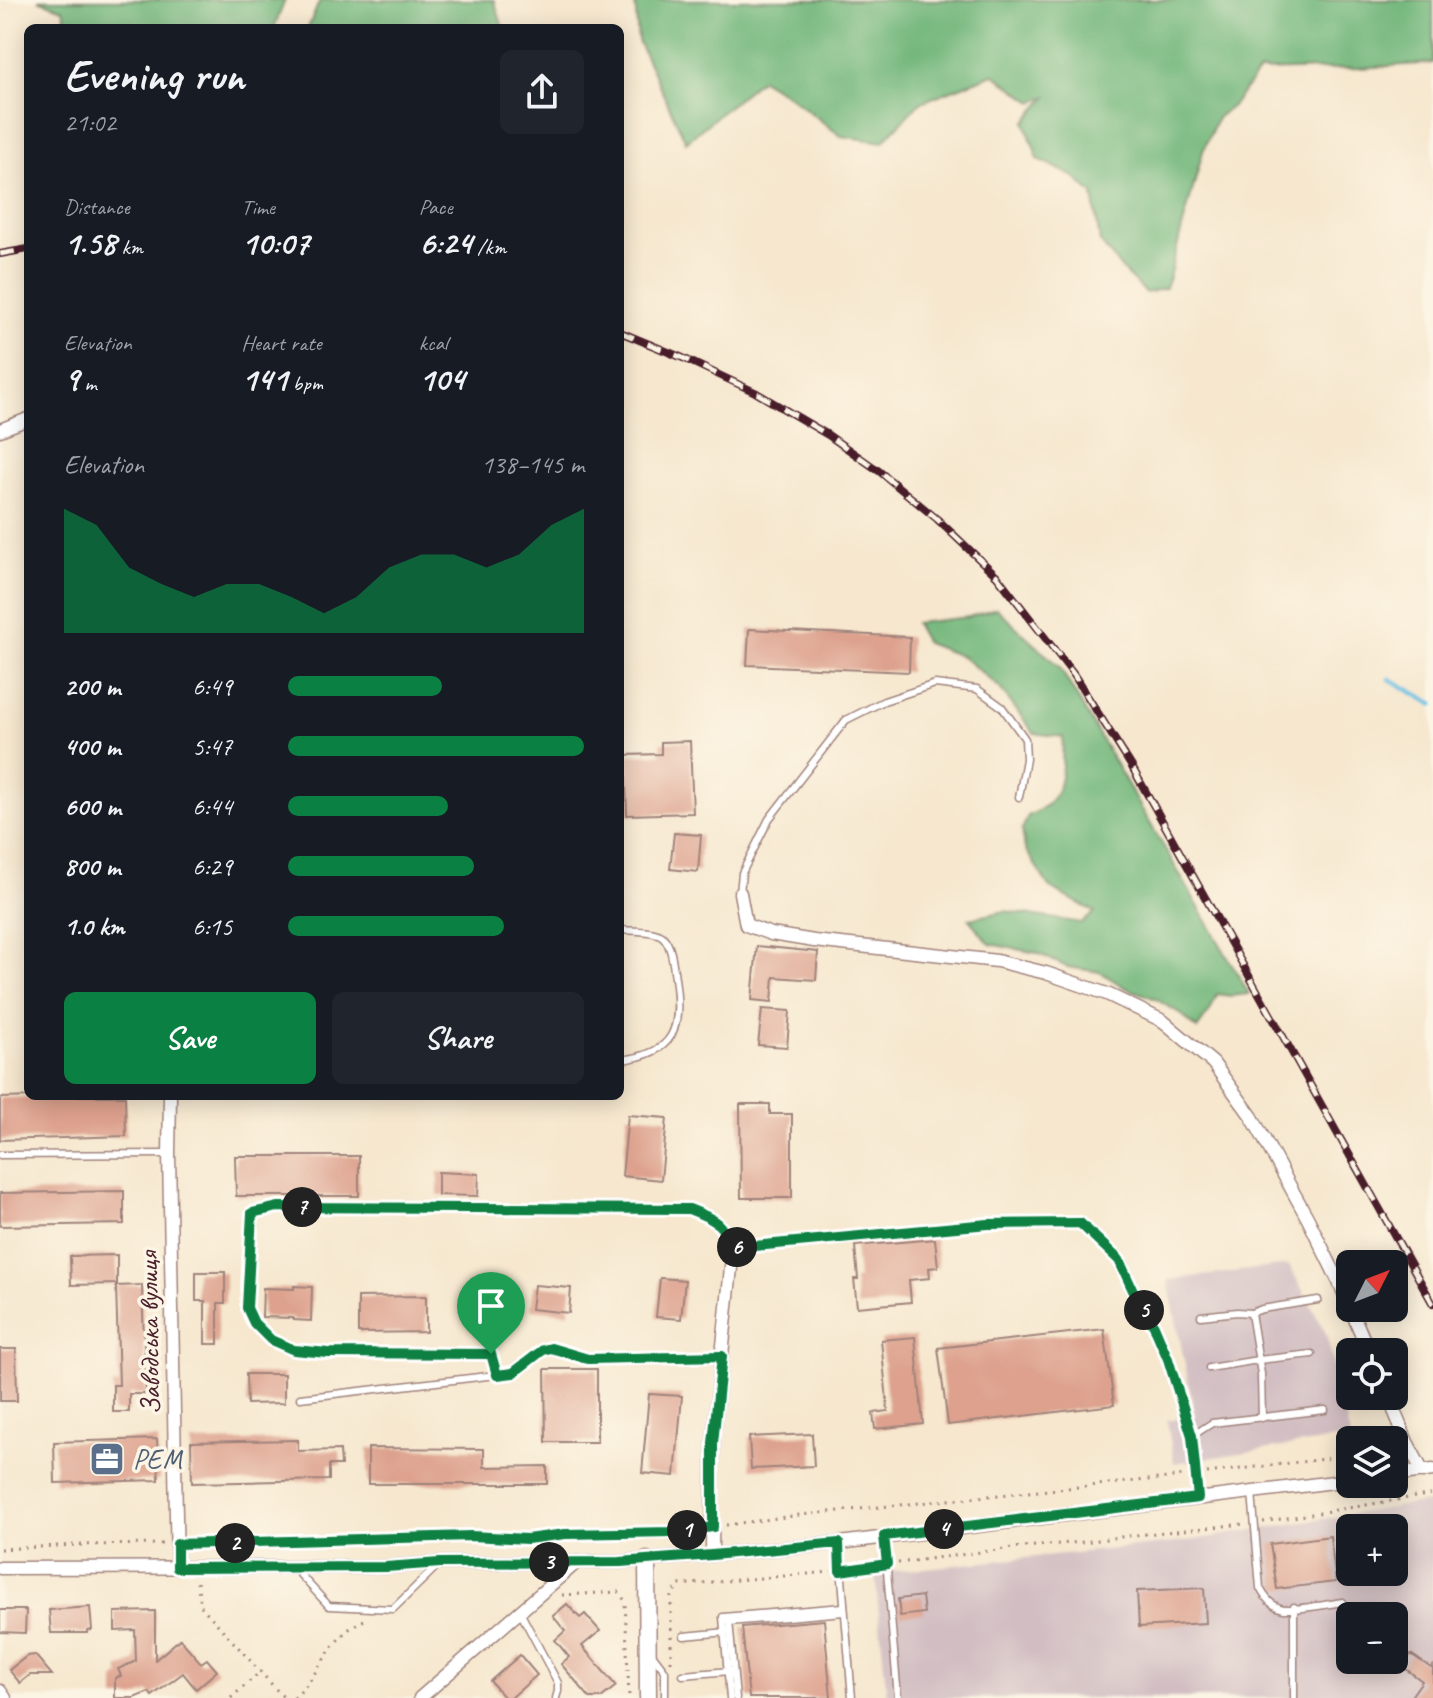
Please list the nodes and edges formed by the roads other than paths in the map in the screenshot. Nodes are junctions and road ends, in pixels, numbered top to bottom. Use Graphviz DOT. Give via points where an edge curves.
graph roads {
  1 [pos="24,421"];
  2 [pos="0,430"];
  3 [pos="1019,797"];
  4 [pos="740,893"];
  5 [pos="624,930"];
  6 [pos="624,1060"];
  7 [pos="170,1100"];
  8 [pos="169,1154"];
  9 [pos="0,1155"];
  10 [pos="733,1248"];
  11 [pos="1318,1300"];
  12 [pos="1251,1313"];
  13 [pos="1201,1316"];
  14 [pos="1363,1338"];
  15 [pos="1312,1354"];
  16 [pos="722,1356"];
  17 [pos="1258,1360"];
  18 [pos="1209,1368"];
  19 [pos="497,1375"];
  20 [pos="300,1398"];
  21 [pos="1325,1410"];
  22 [pos="1394,1410"];
  23 [pos="1262,1418"];
  24 [pos="1192,1436"];
  25 [pos="1428,1471"];
  26 [pos="1408,1473"];
  27 [pos="1336,1482"];
  28 [pos="1252,1492"];
  29 [pos="1198,1498"];
  30 [pos="884,1536"];
  31 [pos="839,1543"];
  32 [pos="712,1555"];
  33 [pos="647,1560"];
  34 [pos="577,1562"];
  35 [pos="440,1563"];
  36 [pos="0,1568"];
  37 [pos="177,1568"];
  38 [pos="294,1568"];
  39 [pos="1336,1603"];
  40 [pos="1294,1607"];
  41 [pos="844,1610"];
  42 [pos="520,1611"];
  43 [pos="727,1632"];
  44 [pos="684,1636"];
  45 [pos="647,1648"];
  46 [pos="731,1671"];
  47 [pos="683,1675"];
  48 [pos="0,1691"];
  49 [pos="5,1698"];
  50 [pos="420,1698"];
  51 [pos="556,1698"];
  52 [pos="648,1698"];
  53 [pos="665,1698"];
  54 [pos="733,1698"];
  55 [pos="852,1698"];
  56 [pos="898,1698"];
  57 [pos="1294,1698"];
  1 -- 2 [label="street"];
  3 -- 4 [label="lane" via="1025,739 1002,707 977,689 935,684 884,701 846,720 769,819 742,873"];
  4 -- 14 [label="street" via="746,925 771,934 997,961 1107,994 1163,1021 1213,1063 1252,1117 1308,1219"];
  5 -- 6 [label="lane" via="664,937 679,1005 674,1031 657,1051"];
  7 -- 8 [label="street, Заводська вулиця"];
  8 -- 9 [label="lane"];
  8 -- 37 [label="street, Заводська вулиця"];
  10 -- 16 [label="street"];
  10 -- 19 [label="lane" via="713,1218 689,1209 278,1207 252,1213 247,1308 271,1340 294,1350 328,1353 491,1354"];
  10 -- 24 [label="lane" via="988,1224 1080,1223 1119,1260 1154,1326"];
  11 -- 12 [label="lane"];
  12 -- 13 [label="lane"];
  12 -- 17 [label="lane"];
  15 -- 17 [label="lane"];
  16 -- 19 [label="lane" via="588,1359 551,1348 513,1373"];
  16 -- 32 [label="street" via="713,1443"];
  17 -- 18 [label="lane"];
  17 -- 23 [label="lane"];
  19 -- 20 [label="lane"];
  21 -- 23 [label="lane"];
  22 -- 25 [label="street" via="1407,1442"];
  23 -- 24 [label="lane" via="1212,1423"];
  24 -- 29 [label="lane"];
  25 -- 26 [label="street"];
  27 -- 28 [label="street"];
  28 -- 29 [label="street"];
  28 -- 40 [label="lane" via="1260,1588 1276,1606"];
  29 -- 30 [label="street"];
  30 -- 31 [label="street"];
  30 -- 56 [label="lane"];
  31 -- 32 [label="street"];
  31 -- 41 [label="lane"];
  32 -- 33 [label="street"];
  33 -- 34 [label="street"];
  33 -- 45 [label="main road"];
  34 -- 35 [label="street"];
  34 -- 42 [label="street"];
  35 -- 38 [label="street"];
  35 -- 38 [label="lane" via="393,1609 329,1606"];
  36 -- 37 [label="street"];
  37 -- 38 [label="street"];
  39 -- 40 [label="lane"];
  40 -- 57 [label="lane"];
  41 -- 43 [label="lane" via="723,1617"];
  41 -- 55 [label="lane"];
  42 -- 50 [label="street"];
  42 -- 51 [label="lane" via="558,1683"];
  43 -- 44 [label="lane"];
  43 -- 46 [label="lane"];
  45 -- 52 [label="main road"];
  45 -- 53 [label="lane" via="665,1671"];
  46 -- 47 [label="lane"];
  46 -- 54 [label="lane"];
  48 -- 49 [label="street"];
}
